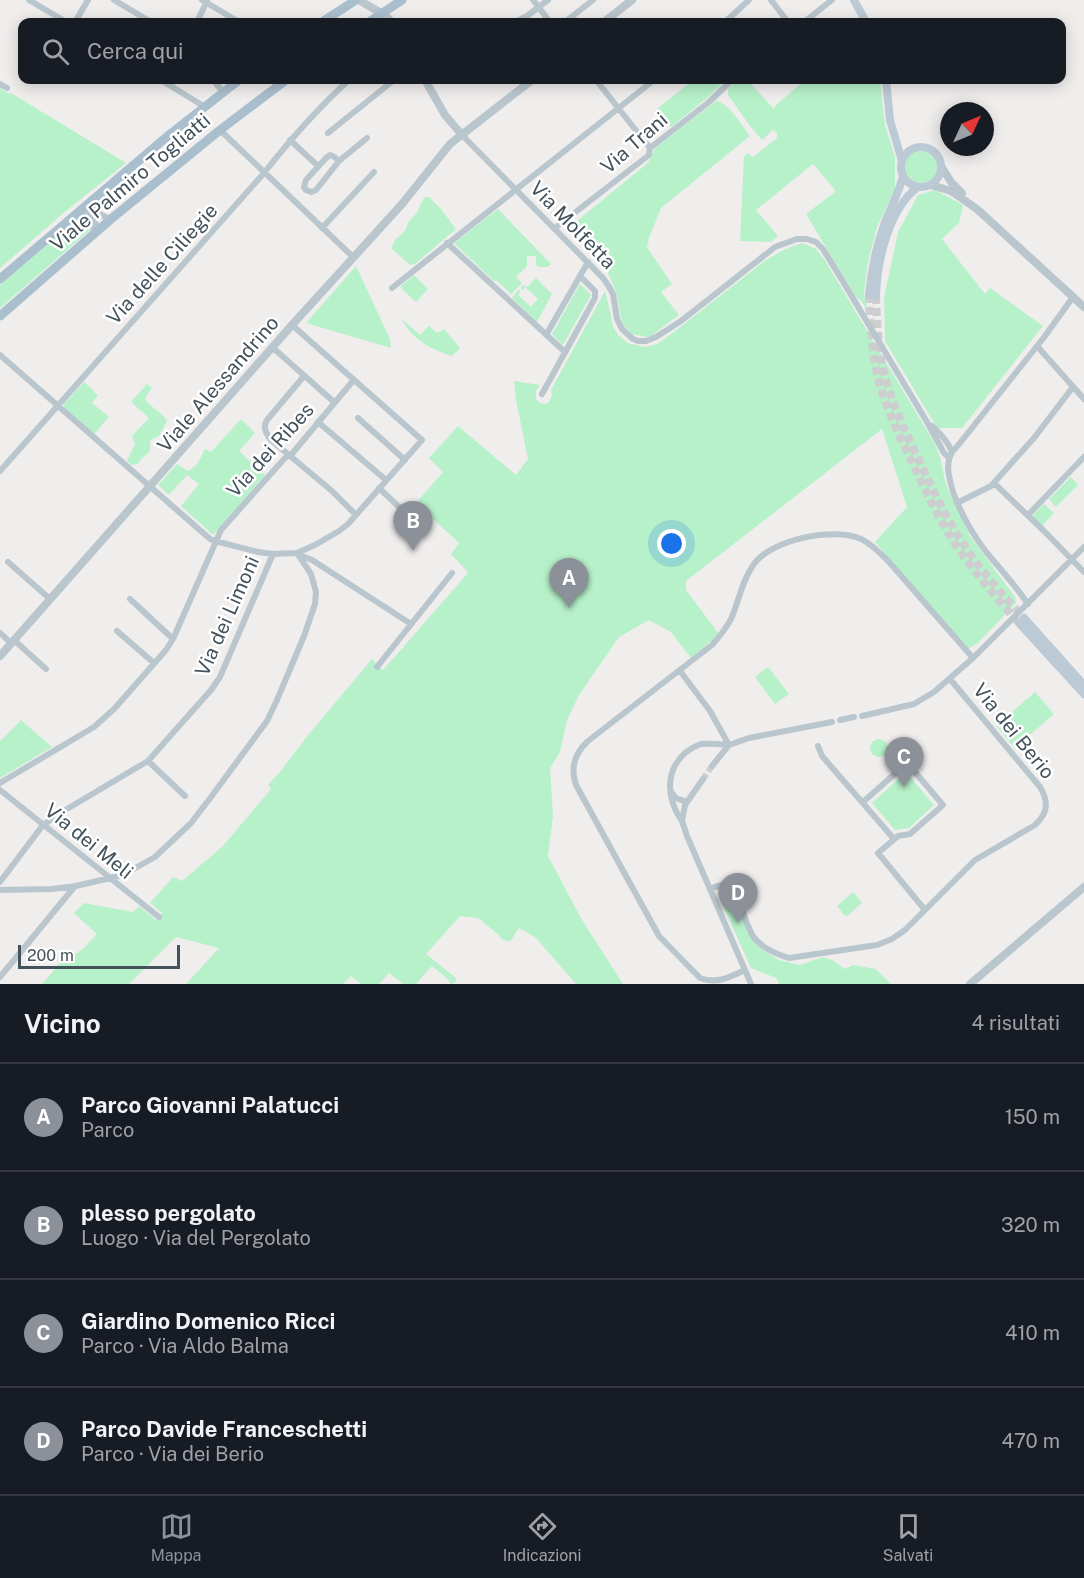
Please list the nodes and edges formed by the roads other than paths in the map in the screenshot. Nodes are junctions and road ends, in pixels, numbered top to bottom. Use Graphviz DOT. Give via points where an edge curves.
graph roads {
  1 [pos="29,0"];
  2 [pos="88,0"];
  3 [pos="114,0"];
  4 [pos="358,0"];
  5 [pos="402,0"];
  6 [pos="533,0"];
  7 [pos="548,0"];
  8 [pos="593,0"];
  9 [pos="632,0"];
  10 [pos="749,0"];
  11 [pos="771,0"];
  12 [pos="832,0"];
  13 [pos="854,0"];
  14 [pos="205,1"];
  15 [pos="538,7"];
  16 [pos="383,14"];
  17 [pos="59,18"];
  18 [pos="77,18"];
  19 [pos="144,18"];
  20 [pos="199,18"];
  21 [pos="233,18"];
  22 [pos="329,18"];
  23 [pos="376,18"];
  24 [pos="388,18"];
  25 [pos="523,18"];
  26 [pos="547,18"];
  27 [pos="571,18"];
  28 [pos="609,18"];
  29 [pos="729,18"];
  30 [pos="785,18"];
  31 [pos="809,18"];
  32 [pos="864,18"];
  33 [pos="0,84"];
  34 [pos="168,84"];
  35 [pos="217,84"];
  36 [pos="231,84"];
  37 [pos="281,84"];
  38 [pos="345,84"];
  39 [pos="388,84"];
  40 [pos="426,84"];
  41 [pos="527,84"];
  42 [pos="599,84"];
  43 [pos="649,84"];
  44 [pos="728,84"];
  45 [pos="886,84"];
  46 [pos="7,88"];
  47 [pos="221,89"];
  48 [pos="202,105"];
  49 [pos="618,107"];
  50 [pos="891,123"];
  51 [pos="220,130"];
  52 [pos="328,134"];
  53 [pos="462,135"];
  54 [pos="367,138"];
  55 [pos="290,140"];
  56 [pos="650,148"];
  57 [pos="914,148"];
  58 [pos="339,161"];
  59 [pos="902,161"];
  60 [pos="318,166"];
  61 [pos="941,166"];
  62 [pos="374,172"];
  63 [pos="264,173"];
  64 [pos="903,176"];
  65 [pos="931,185"];
  66 [pos="918,187"];
  67 [pos="515,189"];
  68 [pos="96,196"];
  69 [pos="82,209"];
  70 [pos="977,209"];
  71 [pos="111,219"];
  72 [pos="322,228"];
  73 [pos="555,228"];
  74 [pos="94,234"];
  75 [pos="447,243"];
  76 [pos="354,257"];
  77 [pos="588,262"];
  78 [pos="580,276"];
  79 [pos="0,279"];
  80 [pos="392,288"];
  81 [pos="1073,297"];
  82 [pos="1084,307"];
  83 [pos="0,316"];
  84 [pos="292,325"];
  85 [pos="546,335"];
  86 [pos="1037,346"];
  87 [pos="272,347"];
  88 [pos="565,352"];
  89 [pos="0,355"];
  90 [pos="304,376"];
  91 [pos="352,382"];
  92 [pos="1073,387"];
  93 [pos="542,393"];
  94 [pos="1084,399"];
  95 [pos="334,402"];
  96 [pos="57,406"];
  97 [pos="358,418"];
  98 [pos="318,422"];
  99 [pos="950,454"];
  100 [pos="291,455"];
  101 [pos="1084,457"];
  102 [pos="405,459"];
  103 [pos="0,471"];
  104 [pos="386,480"];
  105 [pos="994,483"];
  106 [pos="150,486"];
  107 [pos="379,489"];
  108 [pos="957,502"];
  109 [pos="356,514"];
  110 [pos="1028,515"];
  111 [pos="417,524"];
  112 [pos="215,541"];
  113 [pos="1084,547"];
  114 [pos="273,554"];
  115 [pos="297,554"];
  116 [pos="1072,559"];
  117 [pos="8,562"];
  118 [pos="1084,572"];
  119 [pos="452,573"];
  120 [pos="50,599"];
  121 [pos="130,599"];
  122 [pos="1028,604"];
  123 [pos="411,624"];
  124 [pos="117,631"];
  125 [pos="0,633"];
  126 [pos="173,639"];
  127 [pos="13,642"];
  128 [pos="0,656"];
  129 [pos="973,658"];
  130 [pos="154,663"];
  131 [pos="377,667"];
  132 [pos="46,669"];
  133 [pos="680,671"];
  134 [pos="950,679"];
  135 [pos="1084,685"];
  136 [pos="1084,694"];
  137 [pos="862,716"];
  138 [pos="854,717"];
  139 [pos="729,745"];
  140 [pos="892,745"];
  141 [pos="818,746"];
  142 [pos="148,761"];
  143 [pos="907,763"];
  144 [pos="712,766"];
  145 [pos="703,779"];
  146 [pos="0,783"];
  147 [pos="0,790"];
  148 [pos="670,792"];
  149 [pos="185,796"];
  150 [pos="687,802"];
  151 [pos="863,802"];
  152 [pos="682,821"];
  153 [pos="43,825"];
  154 [pos="894,839"];
  155 [pos="109,878"];
  156 [pos="0,882"];
  157 [pos="76,886"];
  158 [pos="1084,887"];
  159 [pos="710,889"];
  160 [pos="0,890"];
  161 [pos="925,910"];
  162 [pos="159,917"];
  163 [pos="745,970"];
  164 [pos="0,977"];
  165 [pos="750,984"];
  166 [pos="970,984"];
  1 -- 17 [label="street"];
  2 -- 18 [label="street"];
  3 -- 19 [label="street"];
  4 -- 16 [label="street"];
  4 -- 22 [label="main road"];
  5 -- 16 [label="main road"];
  6 -- 15 [label="street"];
  7 -- 15 [label="street"];
  8 -- 27 [label="street"];
  9 -- 28 [label="street"];
  10 -- 29 [label="street"];
  11 -- 30 [label="street"];
  12 -- 31 [label="street"];
  13 -- 32 [label="main road"];
  14 -- 20 [label="street"];
  14 -- 21 [label="street"];
  15 -- 25 [label="street"];
  15 -- 26 [label="street"];
  16 -- 23 [label="main road"];
  16 -- 24 [label="street"];
  33 -- 46 [label="street"];
  34 -- 48 [label="street"];
  35 -- 47 [label="street"];
  36 -- 47 [label="main road, Viale Palmiro Togliatti"];
  37 -- 51 [label="main road, Viale Palmiro Togliatti"];
  38 -- 55 [label="street, Via delle Ciliegie"];
  39 -- 52 [label="street"];
  40 -- 53 [label="street, Via Molfetta"];
  41 -- 53 [label="street, Viale Alessandrino"];
  42 -- 49 [label="street"];
  43 -- 49 [label="street"];
  44 -- 56 [label="street, Via Trani"];
  45 -- 50 [label="main road"];
  47 -- 48 [label="main road, Viale Palmiro Togliatti"];
  48 -- 68 [label="main road, Viale Palmiro Togliatti"];
  49 -- 56 [label="street"];
  49 -- 67 [label="street"];
  50 -- 57 [label="main road" via="903,142"];
  50 -- 59 [label="main road"];
  51 -- 63 [label="street"];
  51 -- 71 [label="main road, Viale Palmiro Togliatti"];
  53 -- 67 [label="street, Via Molfetta"];
  53 -- 76 [label="street, Viale Alessandrino" via="450,144"];
  54 -- 58 [label="street"];
  55 -- 60 [label="street"];
  55 -- 63 [label="street, Via delle Ciliegie"];
  56 -- 73 [label="street, Via Trani" via="649,155"];
  57 -- 59 [label="main road"];
  57 -- 61 [label="main road" via="925,147 934,152"];
  58 -- 60 [label="street" via="329,156"];
  58 -- 60 [label="street" via="309,192 304,184"];
  59 -- 64 [label="main road"];
  61 -- 65 [label="main road"];
  61 -- 70 [label="street"];
  62 -- 72 [label="street"];
  63 -- 72 [label="street"];
  63 -- 96 [label="street, Via delle Ciliegie"];
  64 -- 66 [label="main road"];
  64 -- 66 [label="main road" via="872,266 872,295 889,229 902,202"];
  65 -- 66 [label="main road"];
  65 -- 70 [label="street" via="951,191"];
  67 -- 73 [label="street, Via Molfetta"];
  67 -- 75 [label="street"];
  68 -- 69 [label="main road, Viale Palmiro Togliatti"];
  68 -- 71 [label="street" via="96,210"];
  69 -- 74 [label="street" via="95,224"];
  69 -- 79 [label="main road, Viale Palmiro Togliatti"];
  70 -- 81 [label="street"];
  71 -- 74 [label="main road, Viale Palmiro Togliatti"];
  72 -- 76 [label="street"];
  73 -- 77 [label="street, Via Molfetta"];
  74 -- 83 [label="main road, Viale Palmiro Togliatti"];
  75 -- 80 [label="street"];
  75 -- 85 [label="street"];
  76 -- 84 [label="street, Viale Alessandrino"];
  77 -- 78 [label="street"];
  77 -- 99 [label="street, Via Molfetta" via="609,285 622,329 633,339 644,341 681,321 778,245 802,238 814,241 821,246 941,440 944,453"];
  78 -- 85 [label="street"];
  78 -- 88 [label="street" via="596,296"];
  81 -- 82 [label="street"];
  81 -- 86 [label="street"];
  84 -- 87 [label="street, Viale Alessandrino"];
  84 -- 102 [label="street" via="422,440"];
  85 -- 88 [label="street"];
  86 -- 92 [label="street"];
  86 -- 99 [label="street"];
  87 -- 90 [label="street"];
  87 -- 106 [label="street, Viale Alessandrino"];
  88 -- 93 [label="street"];
  89 -- 96 [label="street"];
  90 -- 95 [label="street"];
  90 -- 100 [label="street" via="264,425 270,438"];
  91 -- 95 [label="street, Via dei Ribes"];
  92 -- 94 [label="street"];
  92 -- 105 [label="street"];
  95 -- 98 [label="street, Via dei Ribes"];
  96 -- 103 [label="street, Via delle Ciliegie"];
  96 -- 106 [label="street"];
  97 -- 102 [label="street"];
  98 -- 100 [label="street, Via dei Ribes"];
  98 -- 104 [label="street"];
  99 -- 108 [label="street" via="949,477"];
  100 -- 109 [label="street"];
  100 -- 112 [label="street, Via dei Ribes" via="232,516"];
  101 -- 110 [label="street"];
  102 -- 104 [label="street"];
  104 -- 107 [label="street"];
  105 -- 108 [label="street"];
  105 -- 110 [label="street"];
  106 -- 112 [label="street"];
  106 -- 120 [label="street, Viale Alessandrino"];
  107 -- 109 [label="street"];
  107 -- 111 [label="street"];
  108 -- 122 [label="street" via="980,542"];
  109 -- 115 [label="street" via="339,531"];
  110 -- 116 [label="street"];
  112 -- 114 [label="street"];
  112 -- 126 [label="street, Via dei Ribes"];
  113 -- 116 [label="street"];
  114 -- 115 [label="street"];
  114 -- 142 [label="street, Via dei Limoni" via="217,683"];
  115 -- 123 [label="street"];
  115 -- 155 [label="street" via="313,578 316,601 267,721 185,829 155,857"];
  116 -- 118 [label="street"];
  116 -- 122 [label="street"];
  117 -- 120 [label="street"];
  119 -- 123 [label="street"];
  120 -- 127 [label="street, Viale Alessandrino"];
  121 -- 126 [label="street"];
  122 -- 129 [label="street"];
  123 -- 131 [label="street"];
  124 -- 130 [label="street"];
  125 -- 127 [label="street"];
  126 -- 130 [label="street, Via dei Ribes"];
  127 -- 128 [label="street, Viale Alessandrino"];
  127 -- 132 [label="street"];
  129 -- 133 [label="street" via="877,549 860,539 829,534 772,547 760,556 747,575 726,628"];
  129 -- 134 [label="street"];
  130 -- 146 [label="street, Via dei Ribes" via="99,724"];
  133 -- 139 [label="street"];
  133 -- 163 [label="street" via="579,750 574,779 666,944 708,982 717,983"];
  134 -- 137 [label="street" via="914,704"];
  134 -- 161 [label="street, Via dei Berio" via="1036,782 1046,807 1035,825 975,861"];
  135 -- 136 [label="main road" via="1021,621"];
  138 -- 139 [label="street"];
  139 -- 144 [label="street"];
  139 -- 148 [label="street" via="701,744 688,750 671,773"];
  140 -- 143 [label="street"];
  141 -- 151 [label="street" via="822,756"];
  142 -- 149 [label="street"];
  142 -- 153 [label="street, Via dei Limoni"];
  143 -- 151 [label="street"];
  143 -- 154 [label="street" via="943,805 910,834"];
  145 -- 150 [label="street"];
  147 -- 153 [label="street, Via dei Meli"];
  148 -- 150 [label="street"];
  148 -- 152 [label="street"];
  150 -- 152 [label="street"];
  151 -- 154 [label="street"];
  152 -- 159 [label="street"];
  153 -- 155 [label="street, Via dei Meli"];
  153 -- 156 [label="street, Via dei Limoni"];
  154 -- 161 [label="street" via="878,853"];
  155 -- 157 [label="street"];
  155 -- 162 [label="street, Via dei Meli"];
  157 -- 160 [label="street"];
  157 -- 164 [label="street"];
  158 -- 166 [label="street"];
  159 -- 161 [label="street, Via dei Berio" via="731,886 752,936 789,958 885,943"];
  159 -- 163 [label="street"];
  163 -- 165 [label="street"];
}
